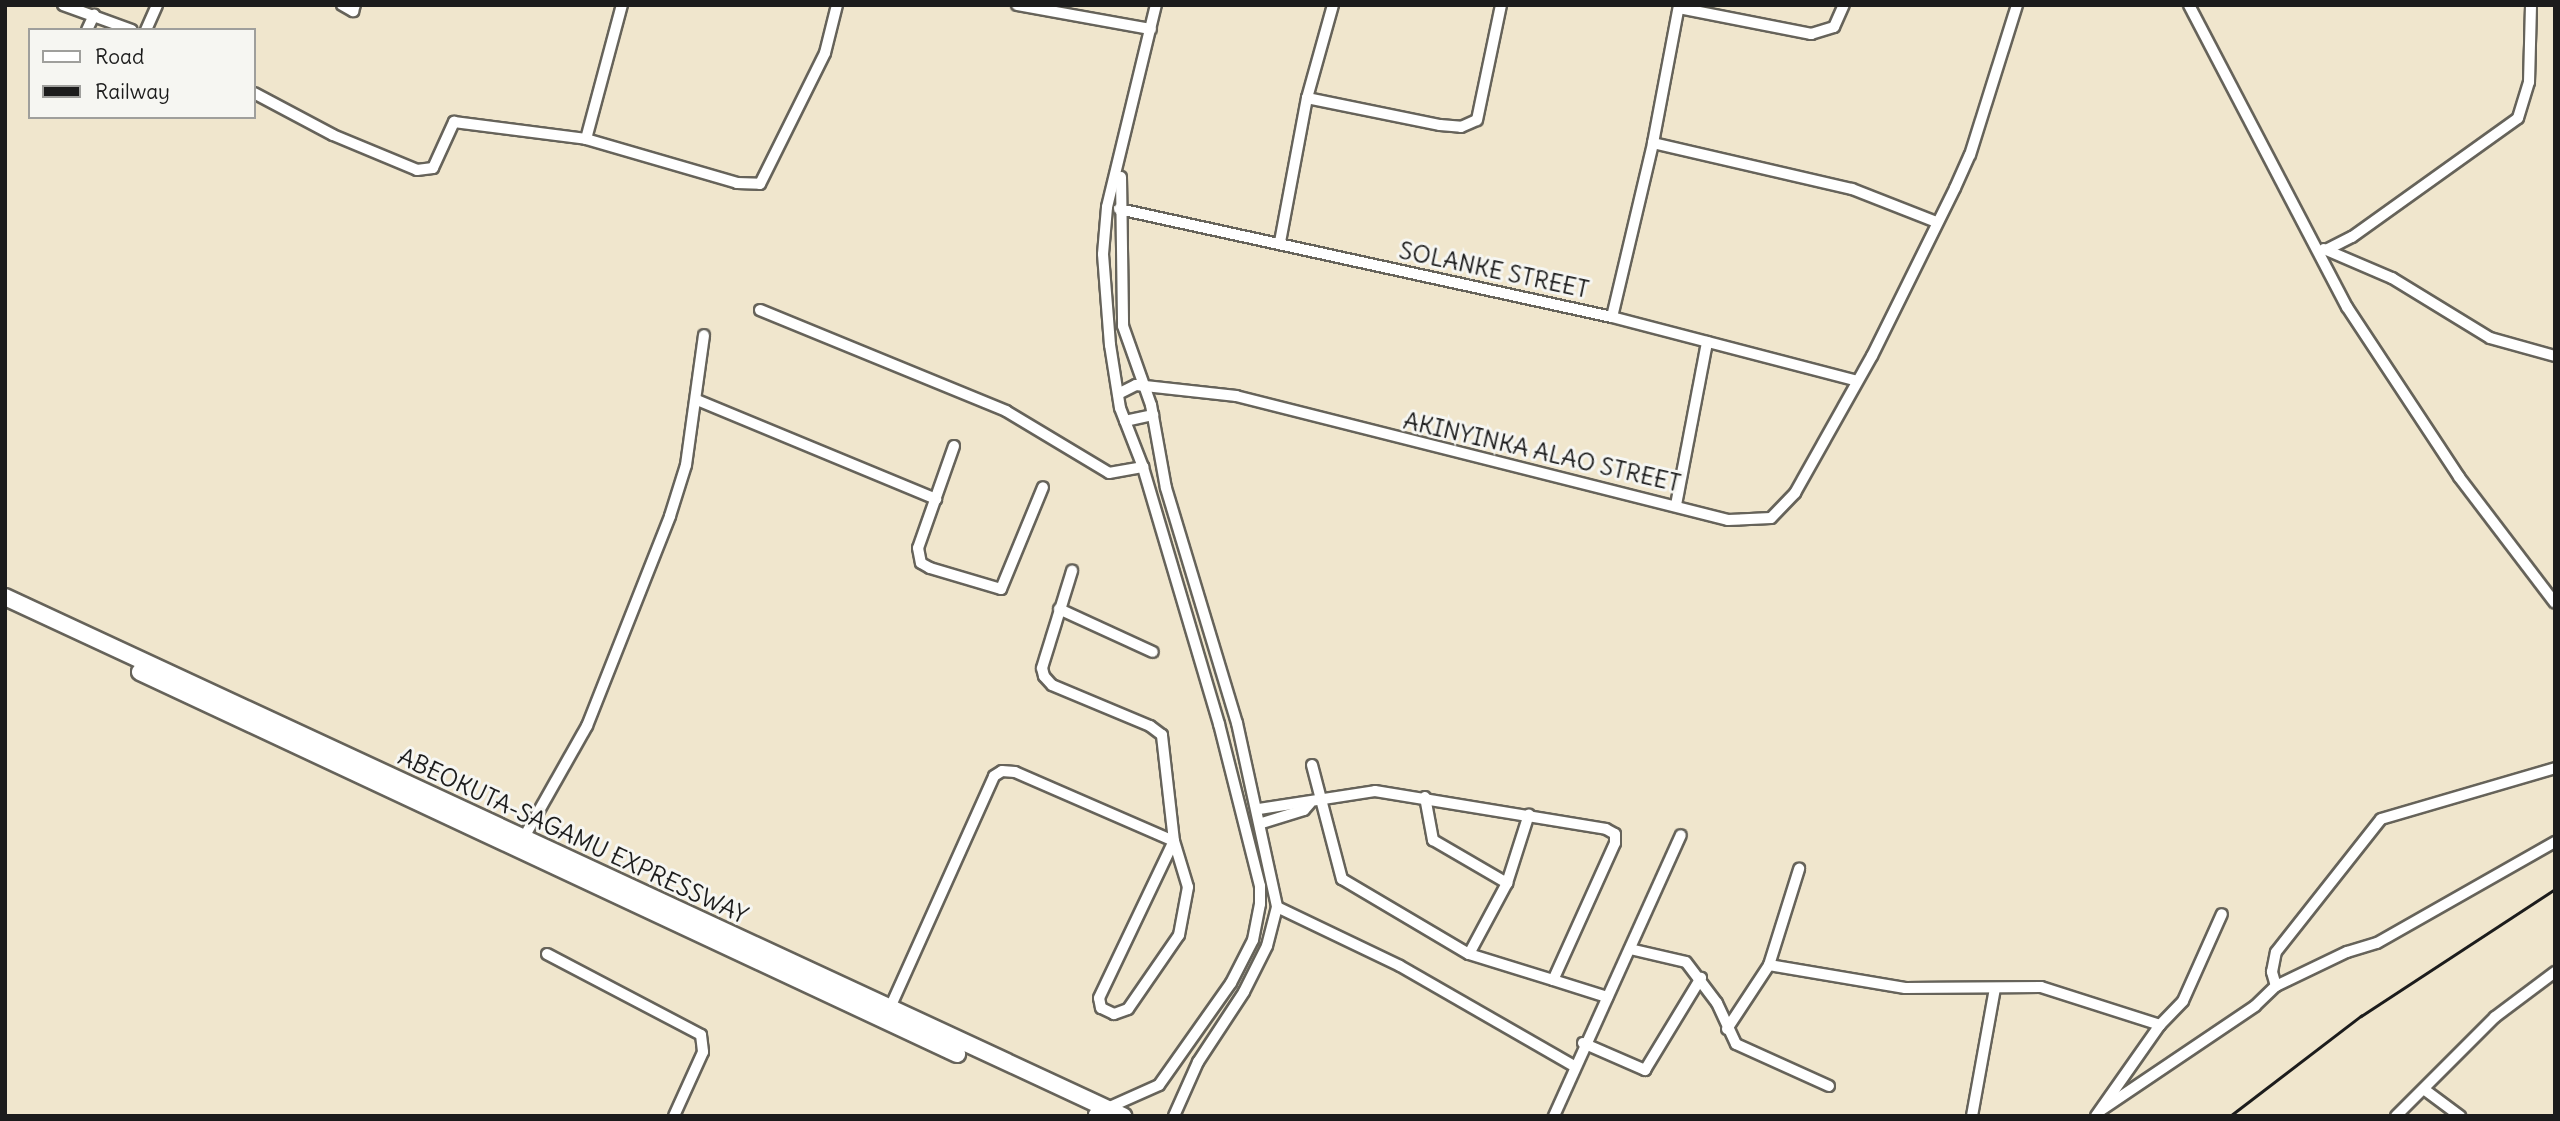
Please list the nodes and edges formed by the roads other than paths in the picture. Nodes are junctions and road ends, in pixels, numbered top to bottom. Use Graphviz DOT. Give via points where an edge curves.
graph roads {
  1 [pos="63,5"];
  2 [pos="157,5"];
  3 [pos="342,5"];
  4 [pos="355,5"];
  5 [pos="622,5"];
  6 [pos="837,5"];
  7 [pos="1017,5"];
  8 [pos="1156,5"];
  9 [pos="1333,5"];
  10 [pos="1502,5"];
  11 [pos="1844,5"];
  12 [pos="2017,5"];
  13 [pos="2189,5"];
  14 [pos="2531,5"];
  15 [pos="1679,7"];
  16 [pos="94,15"];
  17 [pos="88,28"];
  18 [pos="127,28"];
  19 [pos="147,28"];
  20 [pos="1151,29"];
  21 [pos="256,94"];
  22 [pos="1307,97"];
  23 [pos="586,139"];
  24 [pos="1653,143"];
  25 [pos="1121,156"];
  26 [pos="1119,209"];
  27 [pos="1936,222"];
  28 [pos="1280,242"];
  29 [pos="2313,249"];
  30 [pos="2328,249"];
  31 [pos="760,310"];
  32 [pos="1612,317"];
  33 [pos="704,335"];
  34 [pos="1707,342"];
  35 [pos="2555,356"];
  36 [pos="1857,381"];
  37 [pos="1145,387"];
  38 [pos="1118,394"];
  39 [pos="697,400"];
  40 [pos="1153,415"];
  41 [pos="1125,421"];
  42 [pos="954,446"];
  43 [pos="1143,467"];
  44 [pos="1043,487"];
  45 [pos="936,499"];
  46 [pos="1676,505"];
  47 [pos="1072,571"];
  48 [pos="5,597"];
  49 [pos="2554,598"];
  50 [pos="5,608"];
  51 [pos="1059,609"];
  52 [pos="1153,652"];
  53 [pos="1312,765"];
  54 [pos="2555,768"];
  55 [pos="1425,797"];
  56 [pos="1314,802"];
  57 [pos="1259,809"];
  58 [pos="1529,814"];
  59 [pos="1262,823"];
  60 [pos="1681,835"];
  61 [pos="523,839"];
  62 [pos="1174,841"];
  63 [pos="2555,842"];
  64 [pos="1799,869"];
  65 [pos="1507,883"];
  66 [pos="1277,907"];
  67 [pos="2222,914"];
  68 [pos="1630,949"];
  69 [pos="547,954"];
  70 [pos="1469,954"];
  71 [pos="1769,965"];
  72 [pos="2555,972"];
  73 [pos="1701,978"];
  74 [pos="1553,980"];
  75 [pos="2276,986"];
  76 [pos="1994,988"];
  77 [pos="1607,997"];
  78 [pos="890,1010"];
  79 [pos="2160,1025"];
  80 [pos="1727,1029"];
  81 [pos="1583,1044"];
  82 [pos="1184,1052"];
  83 [pos="1198,1062"];
  84 [pos="1574,1066"];
  85 [pos="1159,1085"];
  86 [pos="1829,1086"];
  87 [pos="2425,1090"];
  88 [pos="1179,1097"];
  89 [pos="2098,1113"];
  90 [pos="1106,1114"];
  91 [pos="674,1116"];
  92 [pos="1174,1116"];
  93 [pos="1554,1116"];
  94 [pos="1972,1116"];
  95 [pos="2396,1116"];
  96 [pos="2460,1116"];
  1 -- 16 [label="street"];
  2 -- 19 [label="street"];
  3 -- 4 [label="street" via="354,11"];
  5 -- 23 [label="street"];
  6 -- 23 [label="street" via="820,65 760,184 737,183"];
  7 -- 20 [label="street"];
  8 -- 20 [label="street"];
  9 -- 22 [label="street"];
  10 -- 22 [label="street" via="1478,120 1461,127 1440,125"];
  11 -- 15 [label="street" via="1834,27 1811,34"];
  12 -- 27 [label="street, AKINYINKA ALAO STREET" via="1970,155"];
  13 -- 29 [label="street"];
  14 -- 30 [label="street" via="2529,82 2518,118 2353,237"];
  15 -- 24 [label="street"];
  16 -- 17 [label="street"];
  16 -- 18 [label="street"];
  20 -- 25 [label="street"];
  21 -- 23 [label="street" via="333,135 426,171 433,169 454,122"];
  22 -- 28 [label="street"];
  24 -- 27 [label="street" via="1852,190"];
  24 -- 32 [label="street"];
  25 -- 26 [label="street"];
  25 -- 38 [label="street" via="1107,207 1103,254"];
  26 -- 28 [label="street, SOLANKE STREET"];
  26 -- 37 [label="street" via="1123,326"];
  27 -- 36 [label="street, AKINYINKA ALAO STREET"];
  28 -- 32 [label="street, SOLANKE STREET"];
  29 -- 30 [label="street"];
  29 -- 49 [label="street" via="2420,421"];
  30 -- 35 [label="street" via="2392,278 2490,338"];
  31 -- 43 [label="street" via="1006,411 1109,473"];
  32 -- 34 [label="street, SOLANKE STREET"];
  33 -- 39 [label="street"];
  34 -- 36 [label="street, SOLANKE STREET"];
  34 -- 46 [label="street"];
  36 -- 46 [label="street, AKINYINKA ALAO STREET" via="1795,493 1771,518 1728,520"];
  37 -- 38 [label="street, AKINYINKA ALAO STREET" via="1130,386"];
  37 -- 40 [label="street"];
  37 -- 46 [label="street, AKINYINKA ALAO STREET" via="1273,404 1412,443"];
  38 -- 41 [label="street"];
  39 -- 45 [label="street"];
  39 -- 61 [label="street" via="686,465 670,516 587,726"];
  40 -- 41 [label="street"];
  40 -- 57 [label="street" via="1166,488"];
  41 -- 43 [label="street"];
  42 -- 45 [label="street"];
  43 -- 82 [label="street" via="1219,724 1260,886 1253,940 1231,983"];
  44 -- 45 [label="street" via="1007,580 1002,589 994,590 921,563 918,548"];
  47 -- 51 [label="street"];
  48 -- 61 [label="highway, ABEOKUTA-SAGAMU EXPRESSWAY"];
  50 -- 90 [label="highway, ABEOKUTA-SAGAMU EXPRESSWAY" via="746,957"];
  51 -- 52 [label="street"];
  51 -- 62 [label="street" via="1042,668 1044,676 1052,685 1150,726 1162,736"];
  53 -- 56 [label="street"];
  54 -- 75 [label="street" via="2381,819 2276,953 2272,972"];
  55 -- 56 [label="street" via="1375,791"];
  55 -- 58 [label="street"];
  55 -- 65 [label="street" via="1433,840"];
  56 -- 57 [label="street" via="1301,800"];
  56 -- 59 [label="street" via="1304,810"];
  56 -- 70 [label="street" via="1342,879"];
  57 -- 59 [label="street"];
  58 -- 65 [label="street"];
  58 -- 74 [label="street" via="1615,834"];
  59 -- 66 [label="street"];
  60 -- 68 [label="street"];
  61 -- 78 [label="highway, ABEOKUTA-SAGAMU EXPRESSWAY"];
  62 -- 62 [label="street" via="1099,998 1101,1008 1114,1014 1121,1014 1137,1000 1179,935 1188,887"];
  62 -- 78 [label="street" via="1015,772 1002,771 994,776"];
  63 -- 75 [label="street" via="2377,943"];
  64 -- 71 [label="street"];
  65 -- 70 [label="street"];
  66 -- 83 [label="street" via="1267,946 1244,992"];
  66 -- 84 [label="street" via="1400,967"];
  67 -- 79 [label="street" via="2183,1001"];
  68 -- 73 [label="street" via="1673,956"];
  68 -- 77 [label="street"];
  69 -- 91 [label="street" via="701,1035 703,1052"];
  70 -- 74 [label="street"];
  71 -- 76 [label="street" via="1905,988"];
  71 -- 80 [label="street"];
  72 -- 87 [label="street" via="2495,1017"];
  73 -- 80 [label="street"];
  73 -- 81 [label="street" via="1645,1070"];
  74 -- 77 [label="street"];
  75 -- 89 [label="street" via="2255,1006"];
  76 -- 79 [label="street" via="2041,987"];
  76 -- 94 [label="street"];
  77 -- 81 [label="street"];
  78 -- 90 [label="highway, ABEOKUTA-SAGAMU EXPRESSWAY"];
  79 -- 89 [label="street"];
  80 -- 86 [label="street" via="1747,1051"];
  81 -- 84 [label="street"];
  82 -- 83 [label="street"];
  82 -- 85 [label="street"];
  83 -- 88 [label="street"];
  84 -- 93 [label="street"];
  85 -- 88 [label="street"];
  85 -- 90 [label="street"];
  87 -- 95 [label="street"];
  87 -- 96 [label="street"];
  88 -- 92 [label="street"];
}
